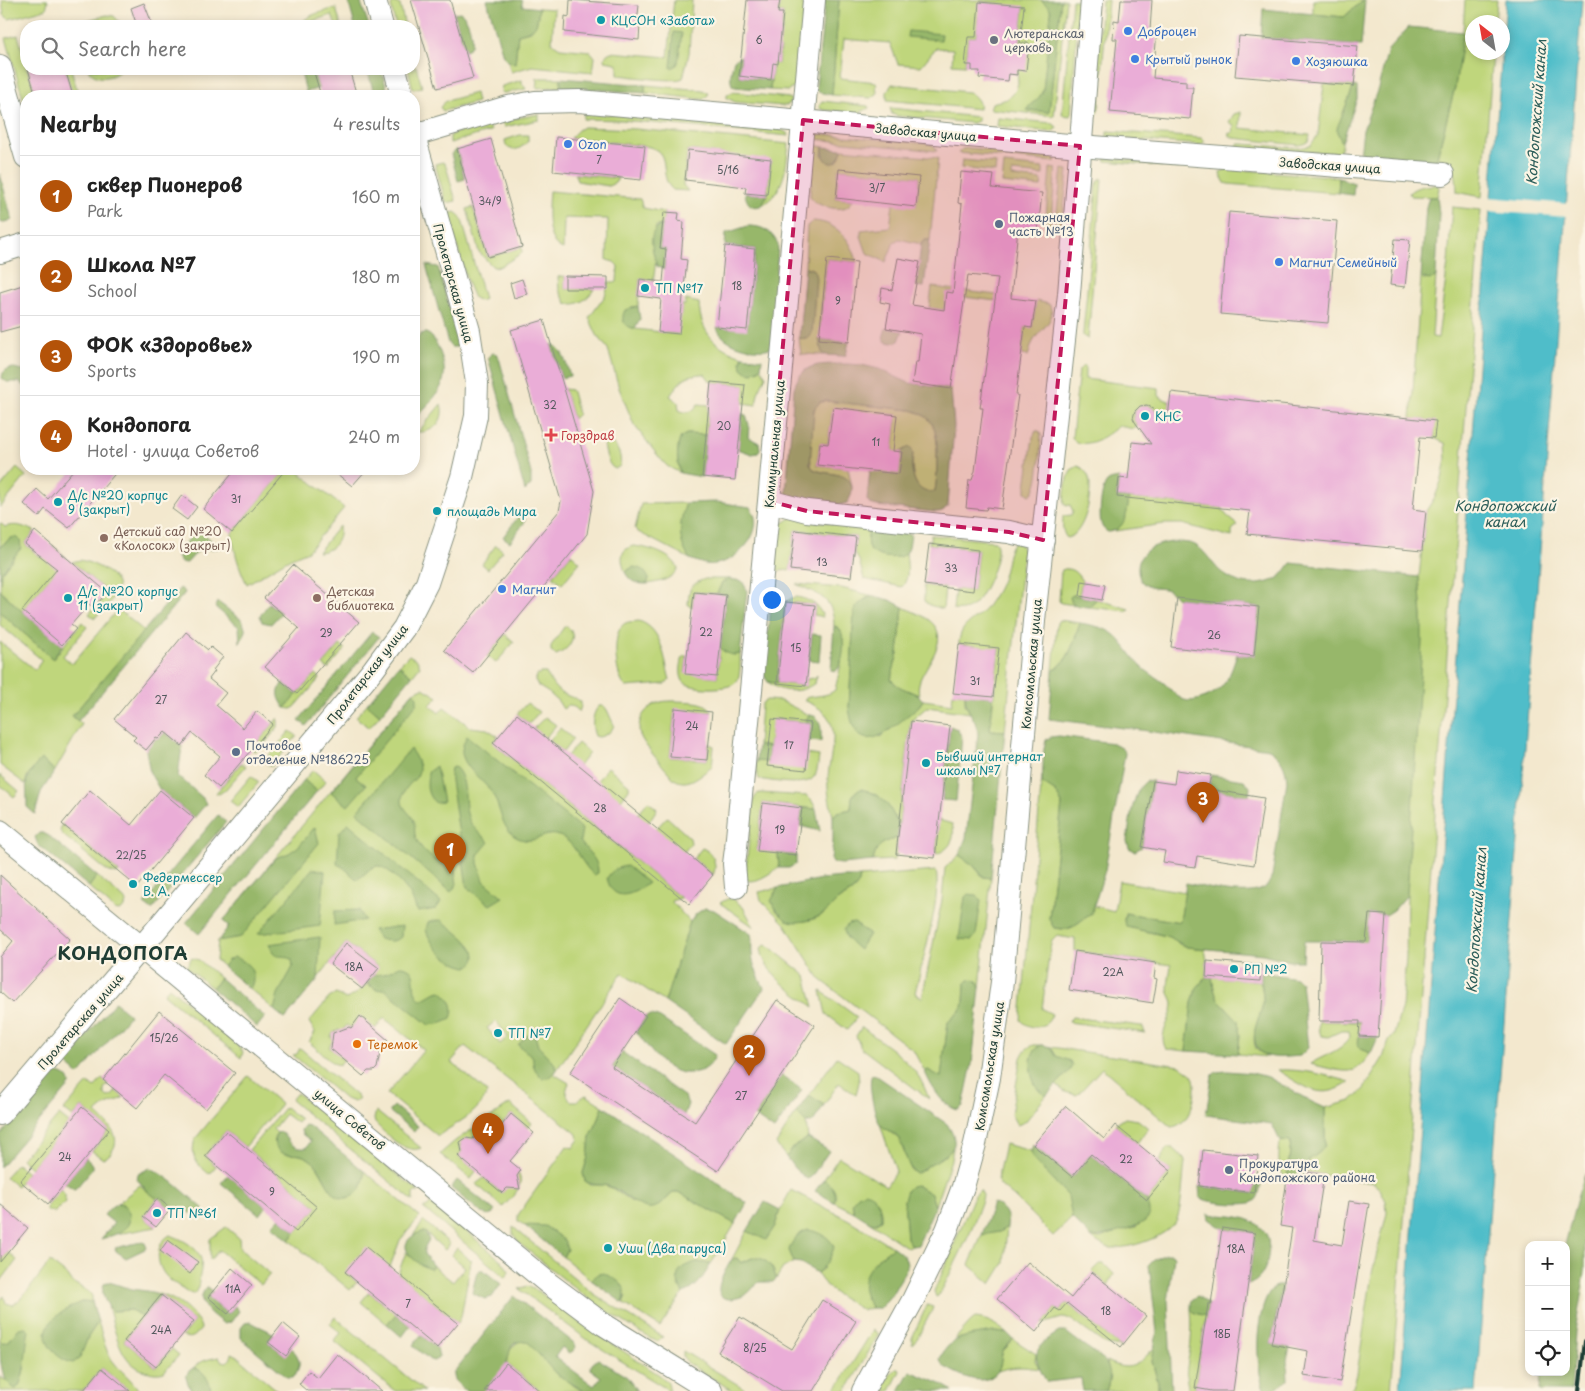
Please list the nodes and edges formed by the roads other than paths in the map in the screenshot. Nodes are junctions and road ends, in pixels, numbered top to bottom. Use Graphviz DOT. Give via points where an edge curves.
graph roads {
  1 [pos="375,0"];
  2 [pos="814,0"];
  3 [pos="1092,0"];
  4 [pos="380,20"];
  5 [pos="0,66"];
  6 [pos="396,75"];
  7 [pos="400,90"];
  8 [pos="803,120"];
  9 [pos="420,133"];
  10 [pos="20,136"];
  11 [pos="1080,146"];
  12 [pos="420,157"];
  13 [pos="1443,174"];
  14 [pos="20,246"];
  15 [pos="0,252"];
  16 [pos="769,501"];
  17 [pos="1043,540"];
  18 [pos="0,831"];
  19 [pos="736,887"];
  20 [pos="141,948"];
  21 [pos="0,1114"];
  22 [pos="711,1391"];
  23 [pos="863,1391"];
  1 -- 4 [label="street"];
  2 -- 8 [label="street, Коммунальная улица"];
  3 -- 11 [label="street, Комсомольская улица"];
  5 -- 10 [label="street"];
  6 -- 7 [label="street"];
  8 -- 9 [label="street, Заводская улица" via="561,101 508,107"];
  8 -- 11 [label="street, Заводская улица"];
  8 -- 16 [label="street, Коммунальная улица"];
  11 -- 13 [label="street, Заводская улица"];
  11 -- 17 [label="street, Комсомольская улица" via="1069,294"];
  12 -- 20 [label="street, Пролетарская улица" via="468,331 477,383 473,434 432,568 412,614 385,655"];
  14 -- 15 [label="street"];
  16 -- 17 [label="street" via="807,511 1010,532"];
  16 -- 19 [label="street, Коммунальная улица" via="736,848"];
  17 -- 23 [label="street, Комсомольская улица" via="1002,982 979,1129 963,1187 939,1247"];
  18 -- 20 [label="street, улица Советов"];
  20 -- 21 [label="street, Пролетарская улица"];
  20 -- 22 [label="street, улица Советов" via="554,1288 603,1324"];
}
